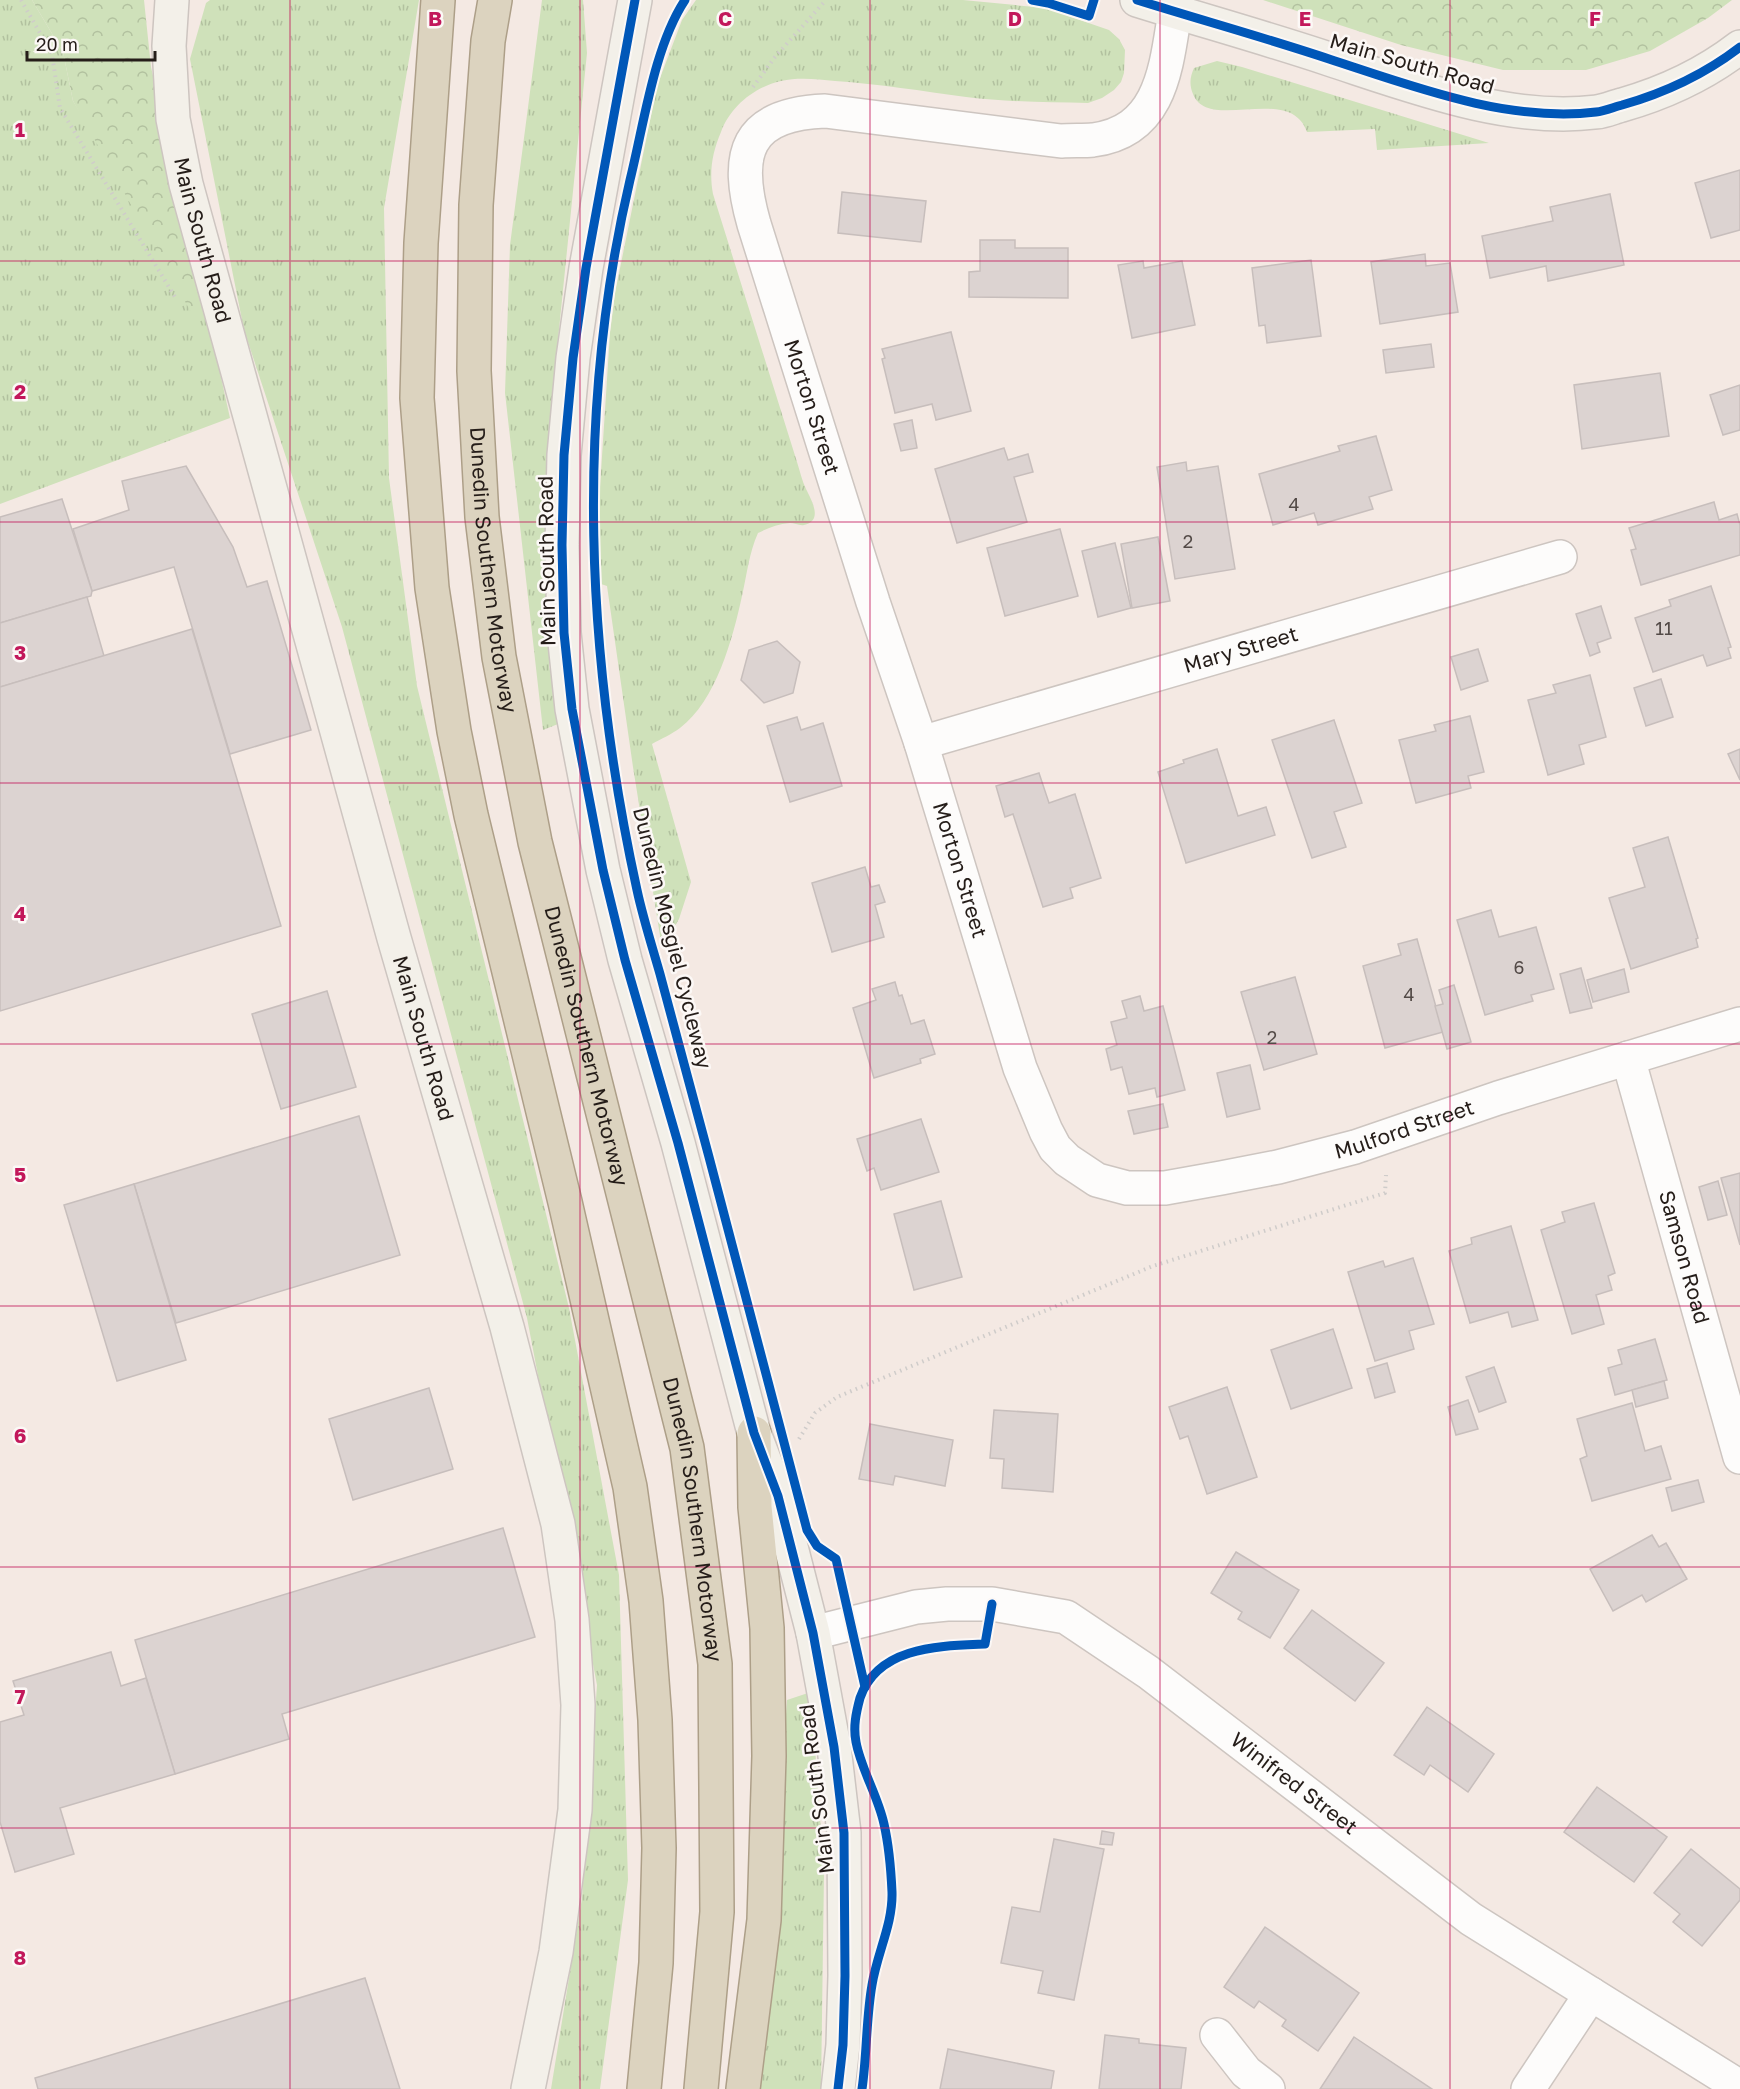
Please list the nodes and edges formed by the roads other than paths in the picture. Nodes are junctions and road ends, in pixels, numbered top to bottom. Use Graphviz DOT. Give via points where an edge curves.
graph roads {
  1 [pos="172,0"];
  2 [pos="495,0"];
  3 [pos="1137,0"];
  4 [pos="634,5"];
  5 [pos="1175,12"];
  6 [pos="437,15"];
  7 [pos="1740,47"];
  8 [pos="1560,557"];
  9 [pos="921,743"];
  10 [pos="1740,1024"];
  11 [pos="1628,1058"];
  12 [pos="1067,1160"];
  13 [pos="754,1433"];
  14 [pos="1740,1457"];
  15 [pos="813,1633"];
  16 [pos="656,1963"];
  17 [pos="1591,1994"];
  18 [pos="1217,2035"];
  19 [pos="1740,2087"];
  20 [pos="528,2089"];
  21 [pos="625,2089"];
  22 [pos="644,2089"];
  23 [pos="701,2089"];
  24 [pos="743,2089"];
  25 [pos="838,2089"];
  26 [pos="1268,2089"];
  27 [pos="1528,2089"];
  1 -- 20 [label="main road, Main South Road" via="169,46 173,119 186,184 394,938 507,1327 558,1524 572,1620 578,1705 575,1810 556,1952"];
  2 -- 23 [label="highway, Dunedin Southern Motorway" via="476,205 474,371 482,517 499,657 535,842 687,1448 715,1664 717,1912"];
  3 -- 5 [label="main road, Main South Road"];
  4 -- 13 [label="main road, Main South Road" via="573,358 564,455 564,633 572,709 603,870"];
  5 -- 7 [label="main road, Main South Road" via="1422,90 1496,108 1544,113 1596,112 1654,96 1720,62"];
  5 -- 9 [label="street, Morton Street" via="1154,100 1144,116 1127,129 1095,140 1061,141 825,111 790,114 769,124 759,131 746,155 744,179 748,201"];
  6 -- 16 [label="highway" via="421,243 417,398 432,588 471,815 630,1487 646,1601 655,1720 659,1848"];
  8 -- 9 [label="street, Mary Street"];
  9 -- 12 [label="street, Morton Street" via="1020,1068 1046,1131"];
  10 -- 11 [label="street, Mulford Street"];
  11 -- 12 [label="street, Mulford Street" via="1355,1146 1278,1167 1165,1188 1127,1188 1097,1180"];
  11 -- 14 [label="street, Samson Road"];
  13 -- 15 [label="main road, Main South Road" via="778,1496"];
  13 -- 24 [label="highway" via="755,1507 767,1628 769,1756 764,1920"];
  15 -- 17 [label="street, Winifred Street" via="916,1607 947,1604 992,1604 1066,1617 1148,1672 1471,1919"];
  15 -- 25 [label="main road, Main South Road" via="834,1747 844,1833 845,1977"];
  16 -- 21 [label="highway"];
  16 -- 22 [label="highway"];
  17 -- 19 [label="street, Winifred Street"];
  17 -- 27 [label="street"];
  18 -- 26 [label="street" via="1246,2072"];
}
